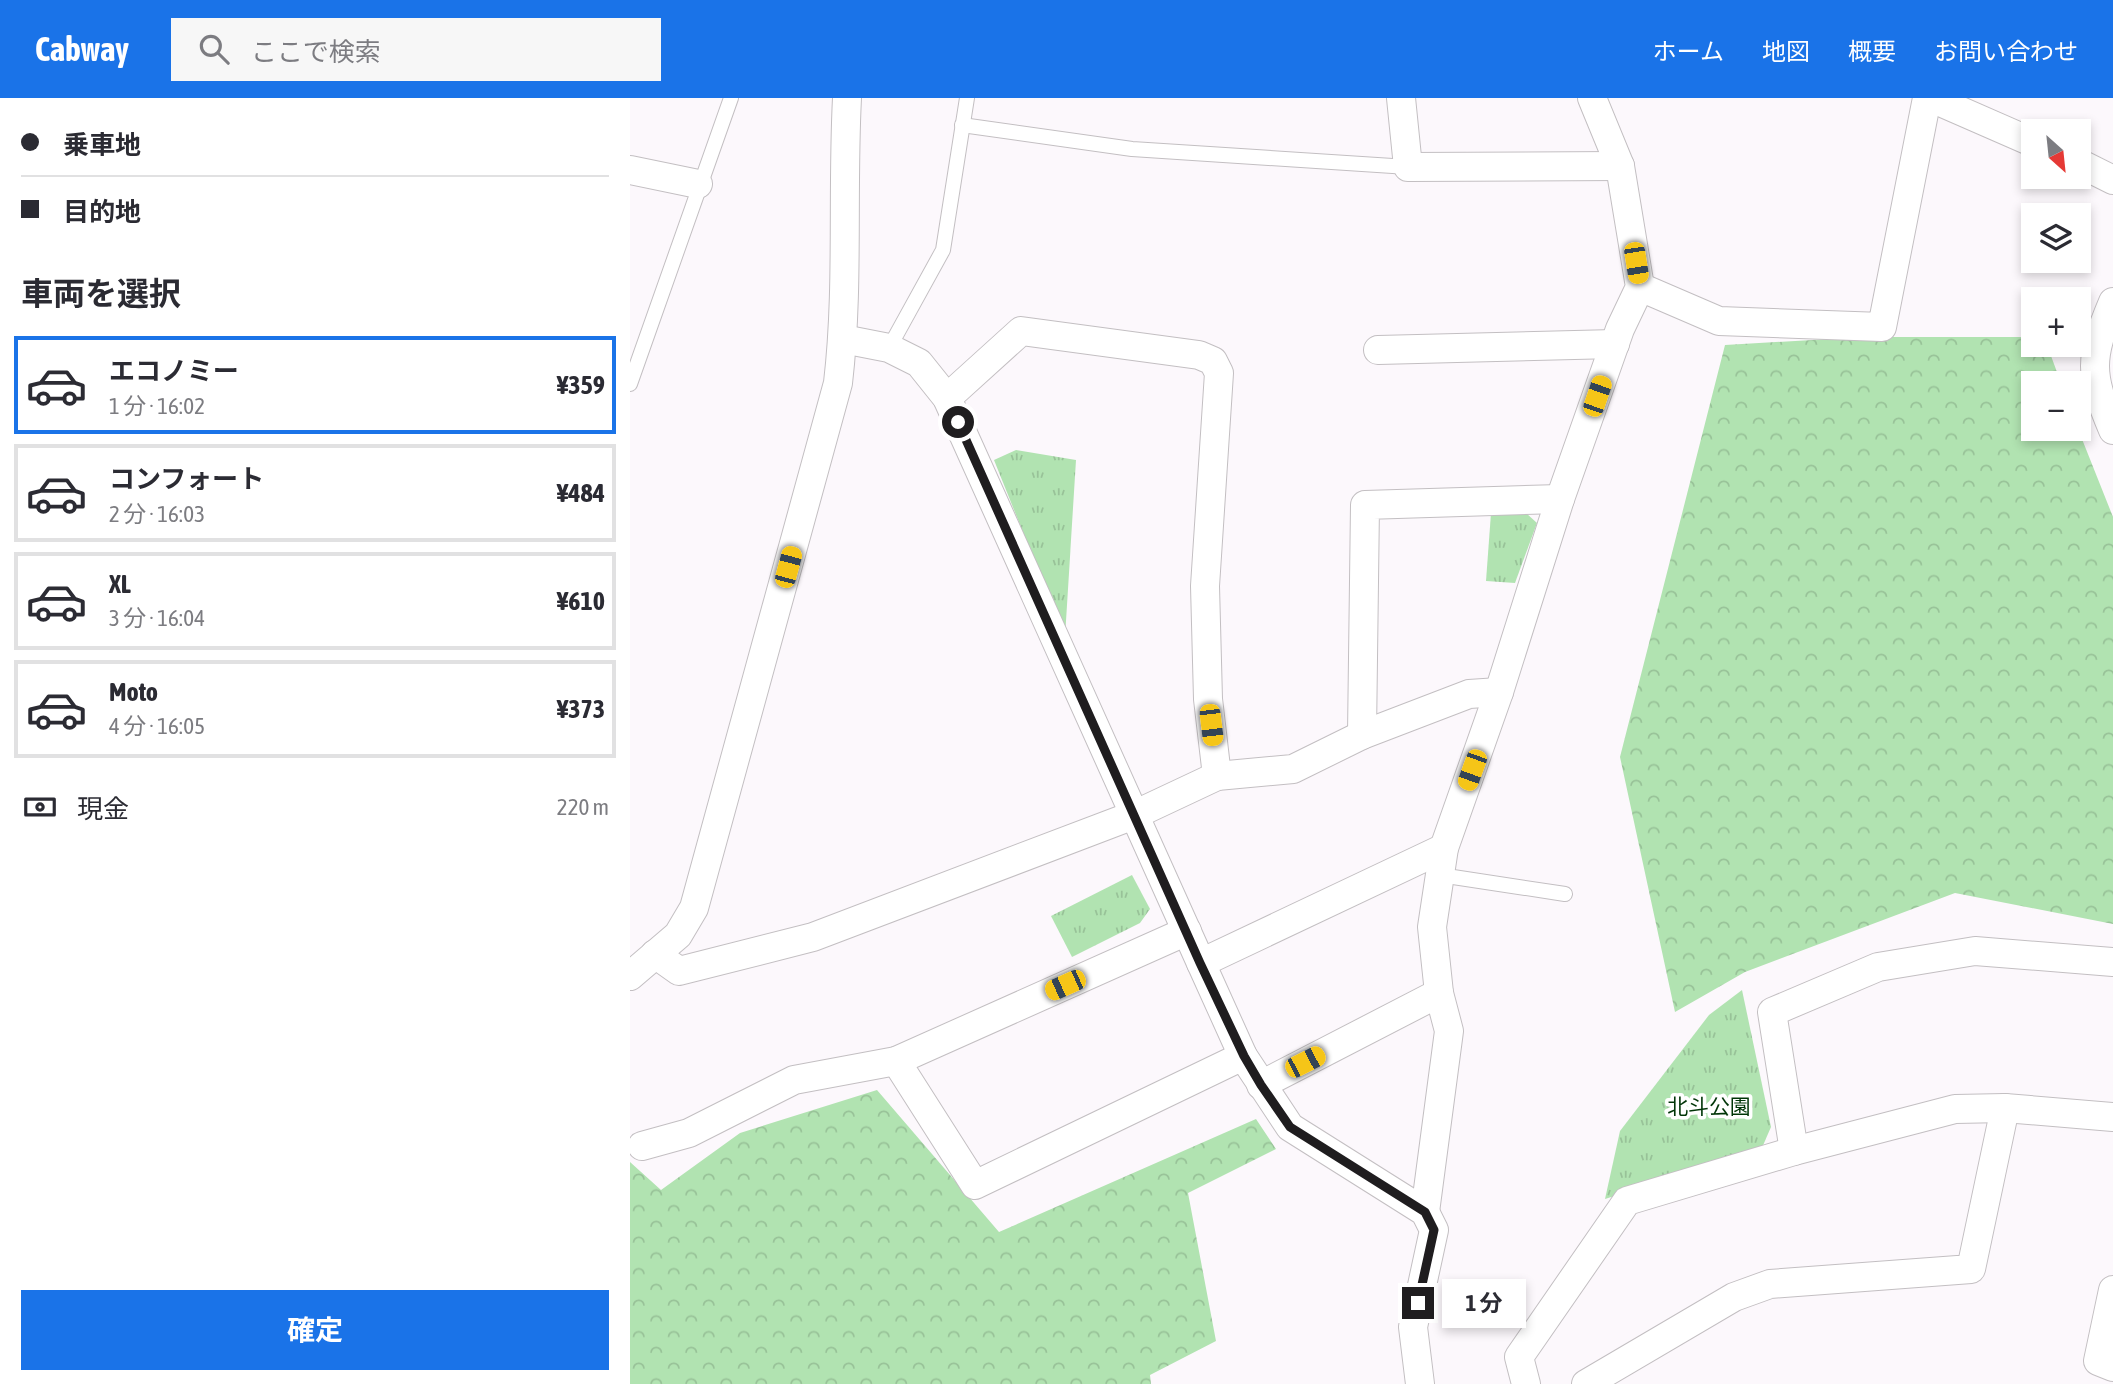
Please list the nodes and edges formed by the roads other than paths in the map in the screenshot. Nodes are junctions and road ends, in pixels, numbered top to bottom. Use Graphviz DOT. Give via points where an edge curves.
graph roads {
  1 [pos="731,98"];
  2 [pos="847,98"];
  3 [pos="967,98"];
  4 [pos="1401,98"];
  5 [pos="1592,98"];
  6 [pos="1929,98"];
  7 [pos="962,125"];
  8 [pos="2021,137"];
  9 [pos="1620,166"];
  10 [pos="1408,167"];
  11 [pos="2091,169"];
  12 [pos="630,170"];
  13 [pos="2113,180"];
  14 [pos="698,184"];
  15 [pos="1640,287"];
  16 [pos="2113,302"];
  17 [pos="843,339"];
  18 [pos="1615,344"];
  19 [pos="889,348"];
  20 [pos="1378,350"];
  21 [pos="630,384"];
  22 [pos="947,398"];
  23 [pos="2113,430"];
  24 [pos="1560,499"];
  25 [pos="1499,692"];
  26 [pos="1362,735"];
  27 [pos="1217,776"];
  28 [pos="1134,815"];
  29 [pos="1442,862"];
  30 [pos="1565,894"];
  31 [pos="1187,931"];
  32 [pos="655,954"];
  33 [pos="2113,962"];
  34 [pos="1200,963"];
  35 [pos="630,976"];
  36 [pos="1439,993"];
  37 [pos="1244,1056"];
  38 [pos="896,1061"];
  39 [pos="1261,1085"];
  40 [pos="2005,1108"];
  41 [pos="2113,1117"];
  42 [pos="642,1146"];
  43 [pos="1794,1151"];
  44 [pos="1425,1212"];
  45 [pos="2113,1290"];
  46 [pos="2113,1367"];
  47 [pos="1420,1384"];
  48 [pos="1526,1384"];
  49 [pos="1586,1384"];
  1 -- 14 [label="lane"];
  2 -- 17 [label="street" via="842,184"];
  3 -- 7 [label="lane"];
  4 -- 10 [label="street"];
  5 -- 9 [label="street"];
  6 -- 8 [label="street"];
  6 -- 15 [label="street" via="1882,327 1719,321"];
  7 -- 10 [label="lane" via="1132,149"];
  7 -- 19 [label="lane" via="943,250"];
  9 -- 10 [label="street"];
  9 -- 15 [label="street"];
  11 -- 13 [label="street"];
  12 -- 14 [label="street"];
  14 -- 21 [label="lane"];
  15 -- 18 [label="street"];
  16 -- 23 [label="street" via="2096,344 2096,388"];
  17 -- 19 [label="street"];
  17 -- 32 [label="street" via="838,383 694,908 678,934"];
  18 -- 20 [label="street"];
  18 -- 24 [label="street"];
  19 -- 22 [label="street" via="919,363"];
  22 -- 27 [label="street" via="1021,331 1199,355 1213,361 1219,373 1205,586 1208,699"];
  22 -- 28 [label="street"];
  24 -- 25 [label="street"];
  24 -- 26 [label="street" via="1365,505"];
  25 -- 26 [label="street" via="1469,694"];
  25 -- 29 [label="street"];
  26 -- 27 [label="street" via="1293,769"];
  27 -- 28 [label="street"];
  28 -- 31 [label="street"];
  28 -- 32 [label="street" via="813,937 679,971"];
  29 -- 30 [label="lane"];
  29 -- 34 [label="street"];
  29 -- 36 [label="street" via="1432,927"];
  31 -- 34 [label="street"];
  31 -- 38 [label="street"];
  32 -- 35 [label="street"];
  33 -- 43 [label="street" via="1975,951 1878,967 1772,1012"];
  34 -- 37 [label="street"];
  36 -- 39 [label="street"];
  36 -- 44 [label="street" via="1450,1031"];
  37 -- 38 [label="street" via="975,1185"];
  37 -- 39 [label="street"];
  38 -- 42 [label="street" via="794,1080 689,1133"];
  39 -- 44 [label="street" via="1290,1127"];
  40 -- 41 [label="street"];
  40 -- 43 [label="street" via="1955,1109"];
  40 -- 49 [label="street" via="1971,1269 1770,1284 1734,1297"];
  43 -- 48 [label="street" via="1627,1201 1519,1357"];
  44 -- 47 [label="street" via="1434,1230 1413,1327"];
  45 -- 46 [label="street" via="2098,1361"];
}
